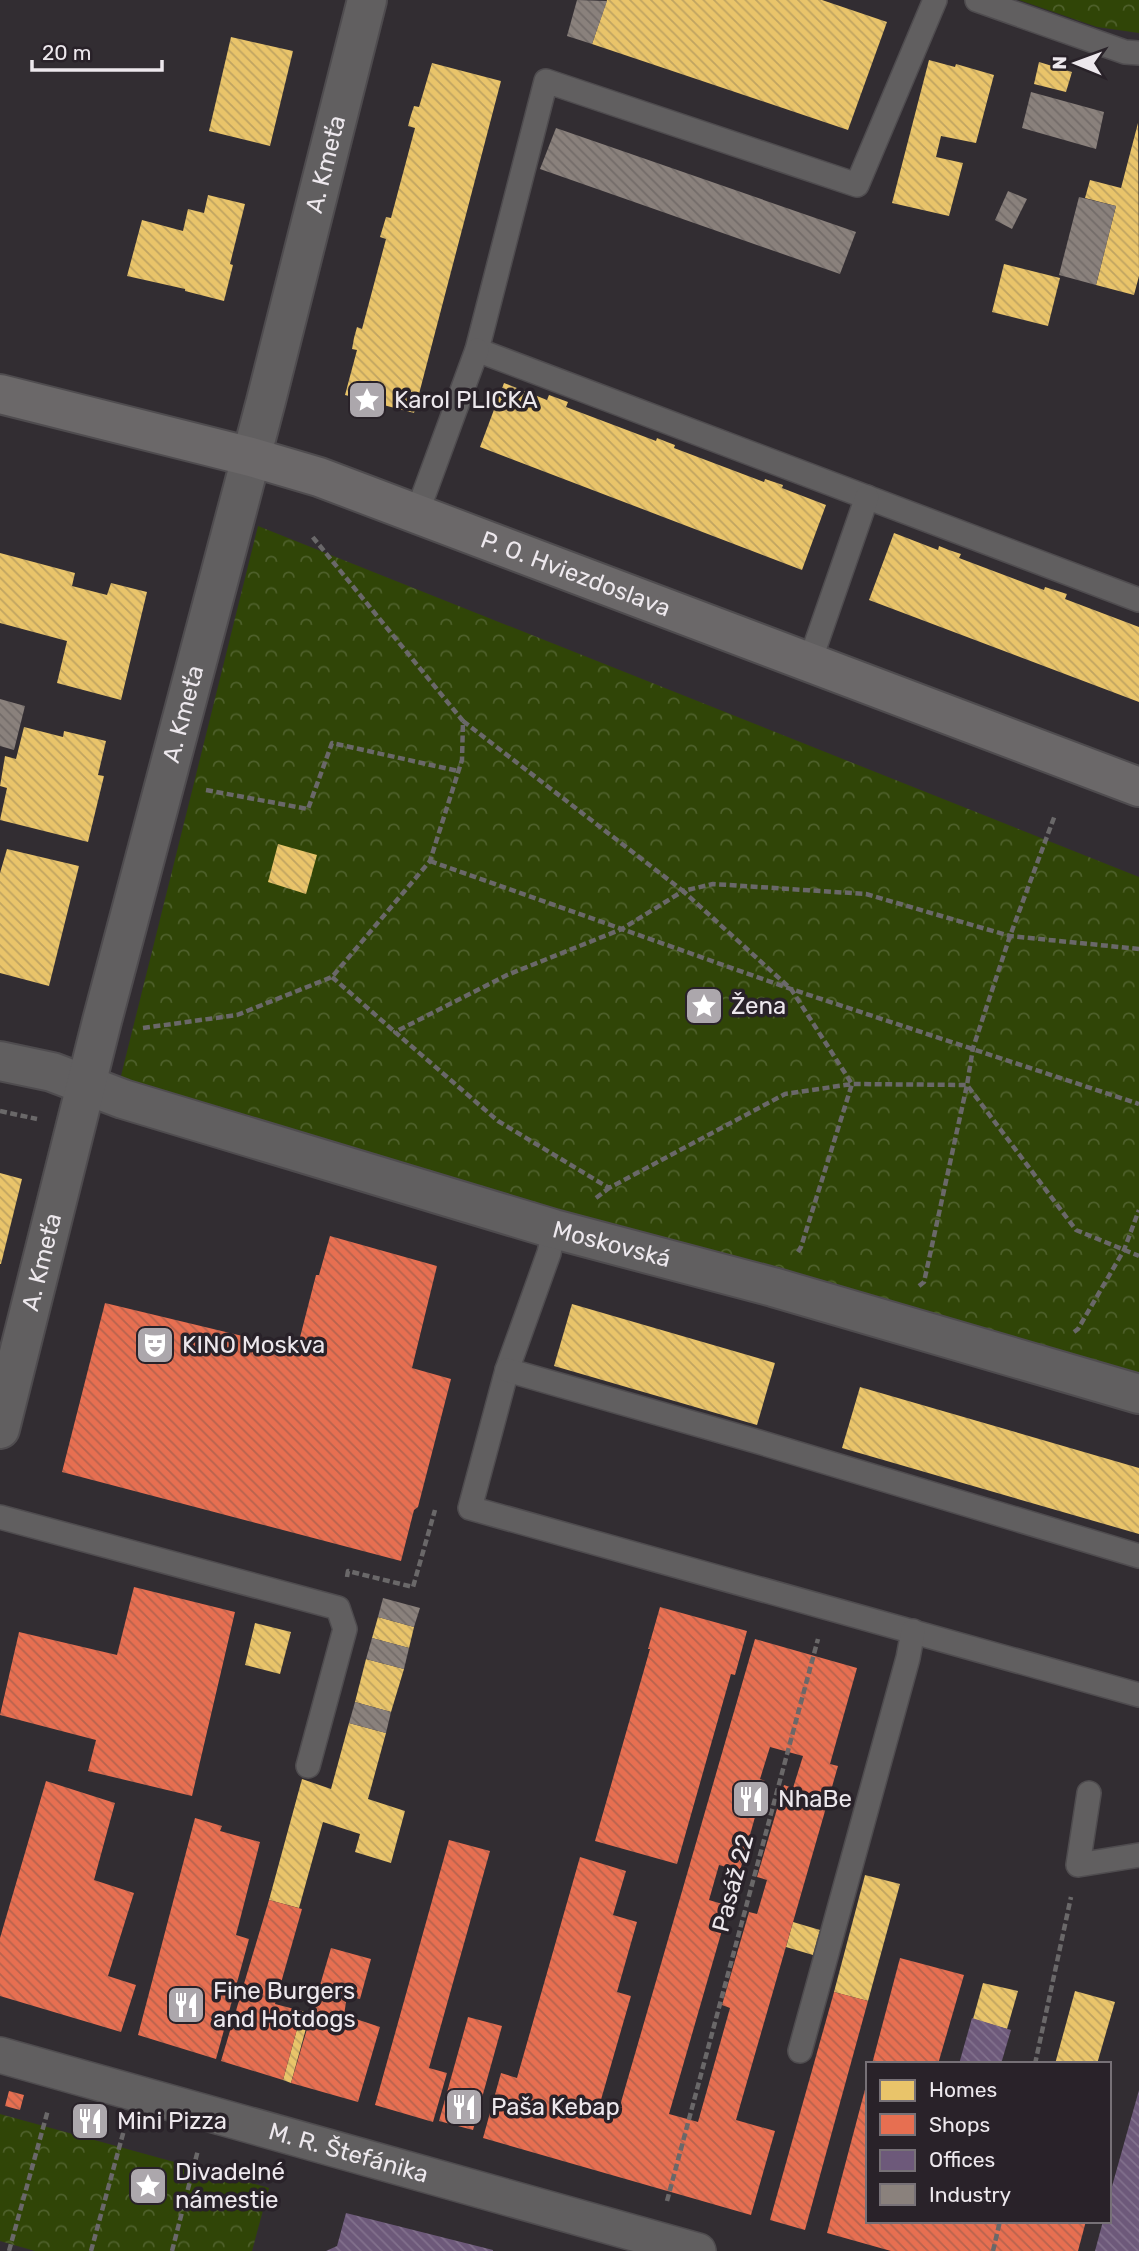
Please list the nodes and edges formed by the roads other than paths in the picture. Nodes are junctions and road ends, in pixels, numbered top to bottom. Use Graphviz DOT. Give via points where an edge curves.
graph roads {
  1 [pos="367,0"];
  2 [pos="935,0"];
  3 [pos="976,0"];
  4 [pos="1139,53"];
  5 [pos="477,350"];
  6 [pos="0,394"];
  7 [pos="251,457"];
  8 [pos="867,497"];
  9 [pos="416,513"];
  10 [pos="1139,600"];
  11 [pos="810,661"];
  12 [pos="1139,787"];
  13 [pos="0,1061"];
  14 [pos="86,1086"];
  15 [pos="554,1229"];
  16 [pos="506,1370"];
  17 [pos="1139,1394"];
  18 [pos="0,1429"];
  19 [pos="0,1517"];
  20 [pos="1139,1556"];
  21 [pos="913,1631"];
  22 [pos="1139,1693"];
  23 [pos="308,1766"];
  24 [pos="1089,1793"];
  25 [pos="1139,1855"];
  26 [pos="800,2051"];
  27 [pos="0,2055"];
  28 [pos="698,2251"];
  1 -- 7 [label="street, A. Kmeťa"];
  2 -- 5 [label="lane" via="857,185 546,81"];
  3 -- 4 [label="lane"];
  5 -- 8 [label="lane"];
  5 -- 9 [label="lane"];
  6 -- 7 [label="main road, P. O. Hviezdoslava"];
  7 -- 9 [label="main road, P. O. Hviezdoslava"];
  7 -- 14 [label="street, A. Kmeťa"];
  8 -- 10 [label="lane"];
  8 -- 11 [label="lane"];
  9 -- 11 [label="main road, P. O. Hviezdoslava"];
  11 -- 12 [label="main road, P. O. Hviezdoslava"];
  13 -- 14 [label="street, Moskovská" via="51,1072"];
  14 -- 15 [label="street, Moskovská"];
  14 -- 18 [label="street, A. Kmeťa"];
  15 -- 16 [label="lane"];
  15 -- 17 [label="street, Moskovská" via="773,1287"];
  16 -- 20 [label="lane"];
  16 -- 21 [label="lane" via="470,1508"];
  19 -- 23 [label="lane" via="338,1608 345,1629"];
  21 -- 22 [label="lane"];
  21 -- 26 [label="lane"];
  24 -- 25 [label="lane" via="1078,1865"];
  27 -- 28 [label="street, M. R. Štefánika"];
}
